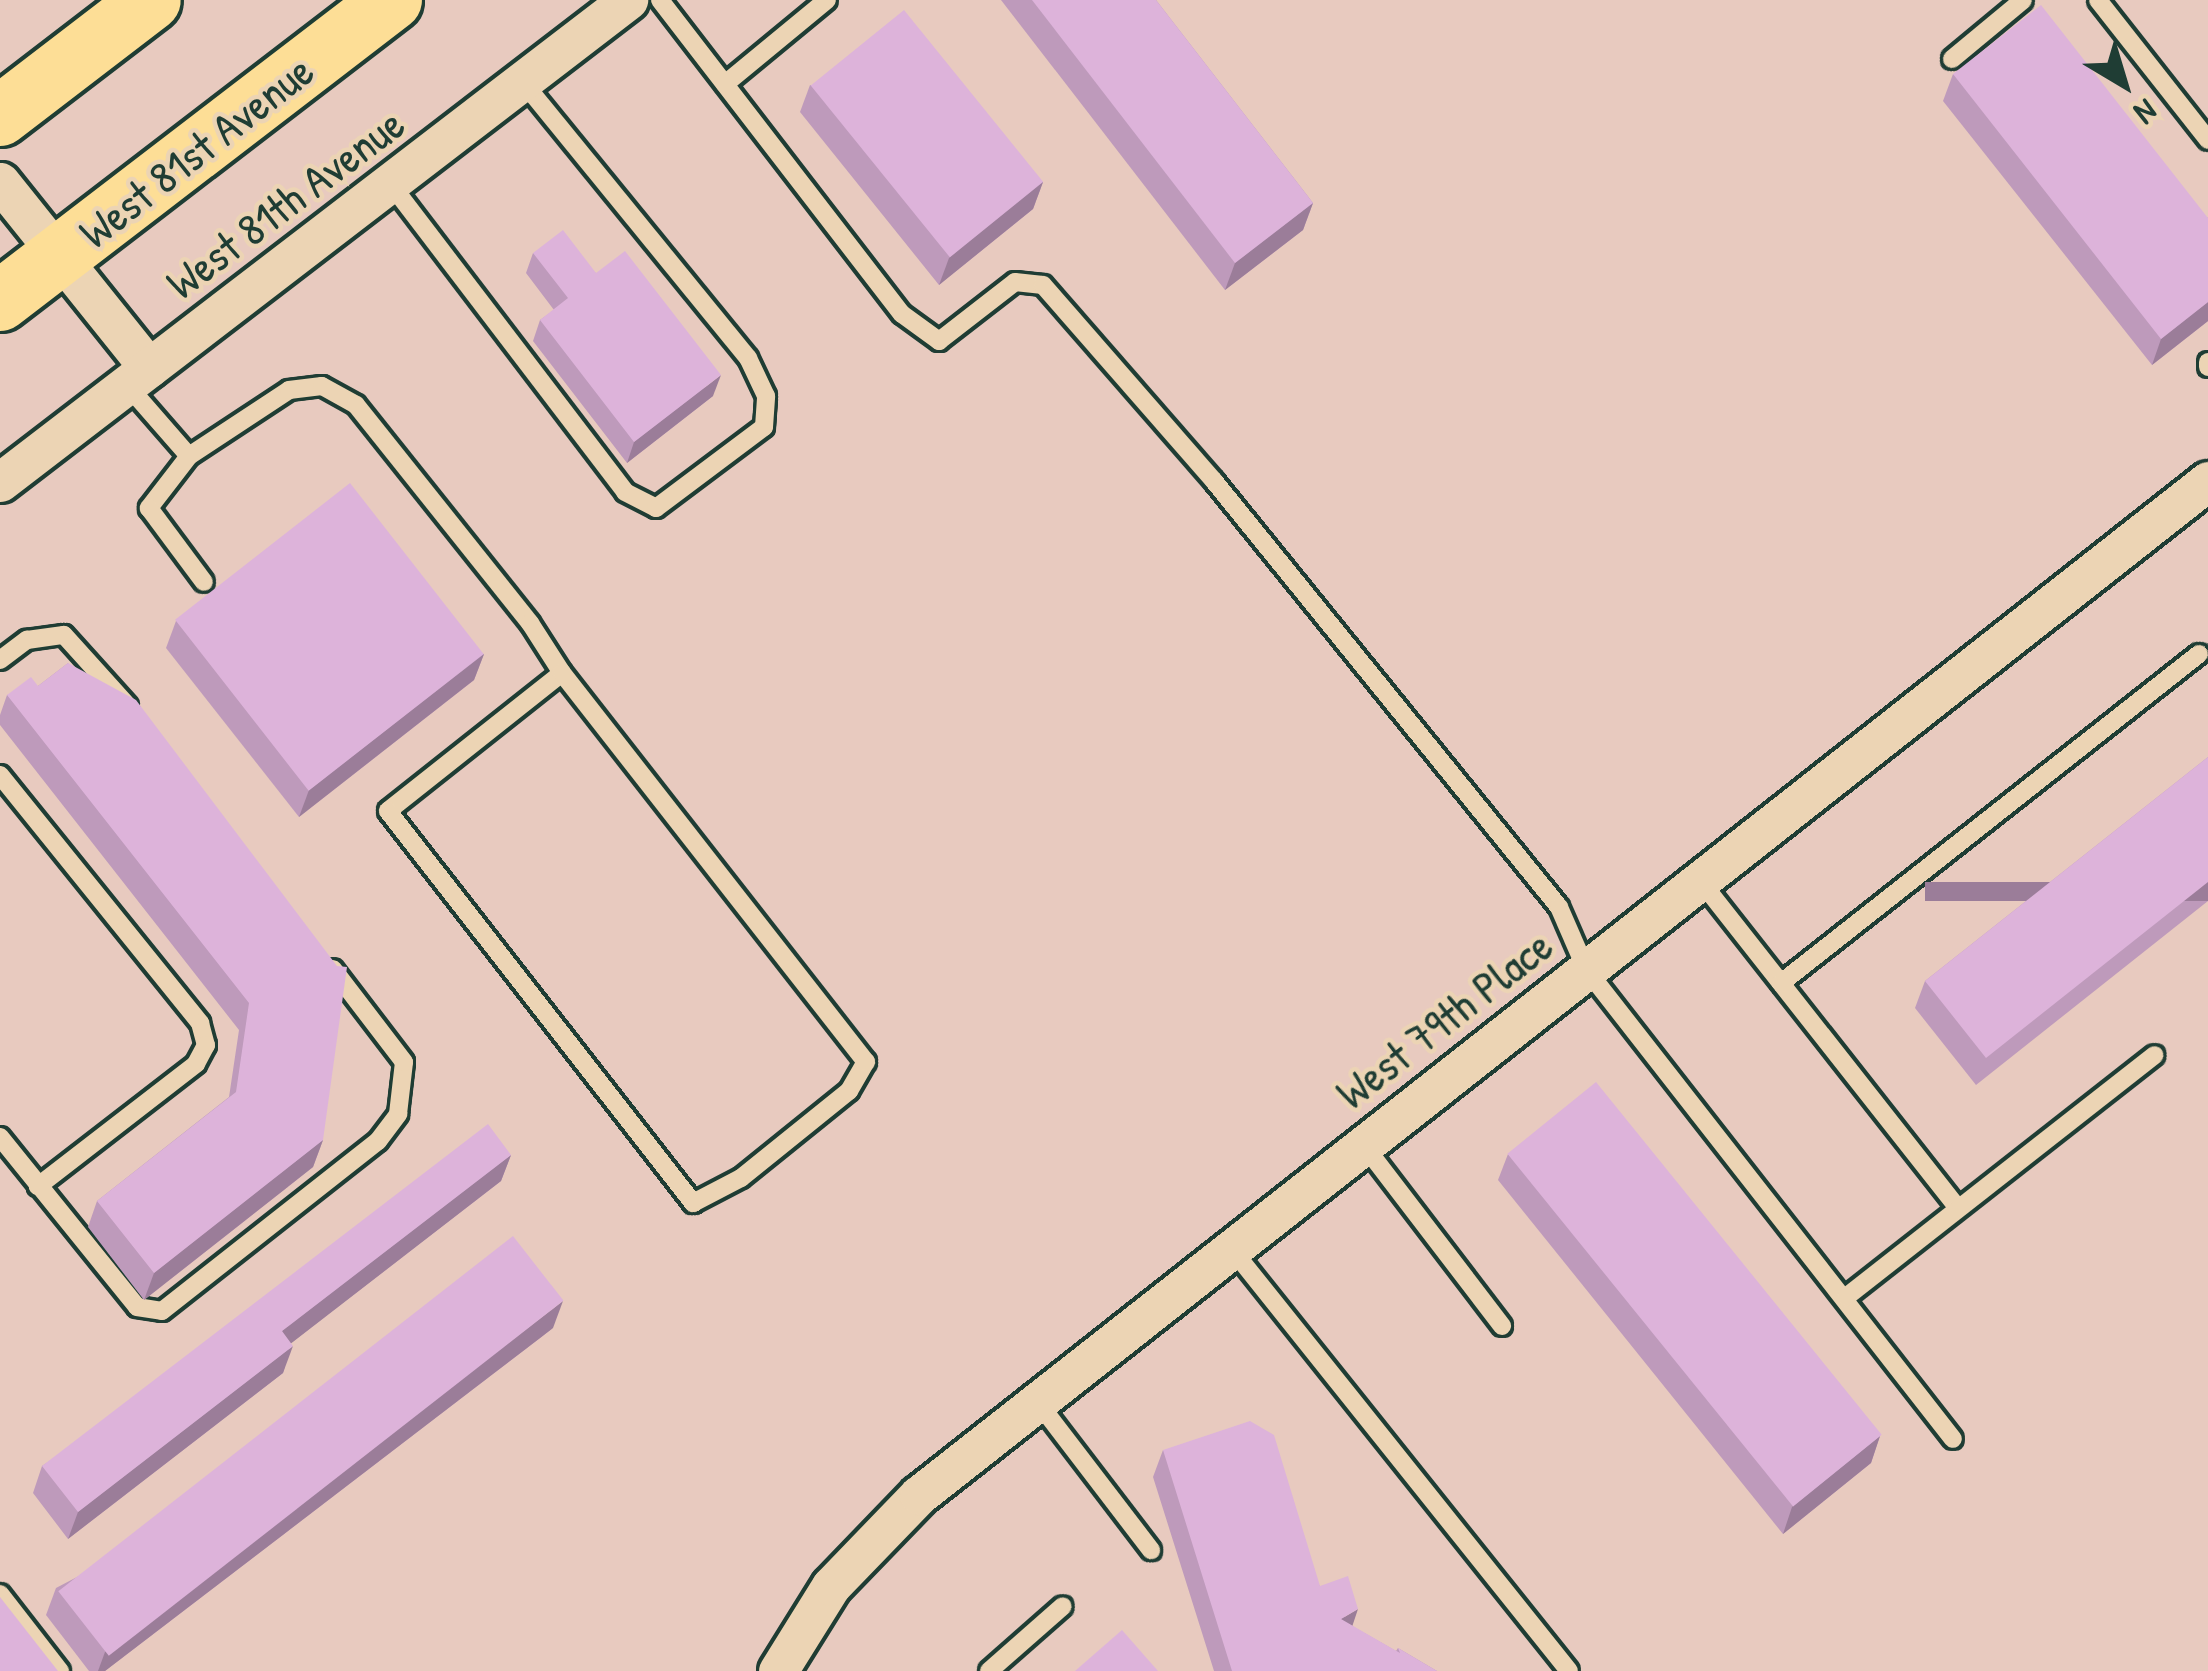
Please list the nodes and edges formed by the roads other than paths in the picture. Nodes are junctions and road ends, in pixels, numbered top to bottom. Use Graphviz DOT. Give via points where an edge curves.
graph roads {
  1 [pos="151,0"];
  2 [pos="392,0"];
  3 [pos="628,0"];
  4 [pos="660,0"];
  5 [pos="827,0"];
  6 [pos="2023,0"];
  7 [pos="2098,0"];
  8 [pos="1952,59"];
  9 [pos="523,82"];
  10 [pos="725,83"];
  11 [pos="0,116"];
  12 [pos="2205,129"];
  13 [pos="0,182"];
  14 [pos="390,183"];
  15 [pos="59,256"];
  16 [pos="0,301"];
  17 [pos="138,376"];
  18 [pos="189,456"];
  19 [pos="2208,481"];
  20 [pos="0,482"];
  21 [pos="204,582"];
  22 [pos="2199,655"];
  23 [pos="0,660"];
  24 [pos="562,673"];
  25 [pos="149,733"];
  26 [pos="0,775"];
  27 [pos="1699,880"];
  28 [pos="319,952"];
  29 [pos="1586,969"];
  30 [pos="1781,983"];
  31 [pos="2155,1055"];
  32 [pos="0,1137"];
  33 [pos="1363,1144"];
  34 [pos="38,1186"];
  35 [pos="1957,1207"];
  36 [pos="1231,1248"];
  37 [pos="1846,1297"];
  38 [pos="1502,1326"];
  39 [pos="1036,1401"];
  40 [pos="1953,1439"];
  41 [pos="1151,1550"];
  42 [pos="0,1594"];
  43 [pos="1064,1606"];
  44 [pos="60,1671"];
  45 [pos="778,1671"];
  46 [pos="989,1671"];
  47 [pos="1569,1671"];
  1 -- 11 [label="main road"];
  2 -- 15 [label="main road, West 81st Avenue"];
  3 -- 9 [label="street, West 81th Avenue"];
  4 -- 10 [label="lane"];
  5 -- 10 [label="lane"];
  6 -- 8 [label="lane"];
  7 -- 12 [label="lane"];
  9 -- 14 [label="street, West 81th Avenue"];
  9 -- 14 [label="lane" via="748,358 766,396 764,427 656,508 625,492"];
  10 -- 29 [label="lane" via="902,314 939,340 1015,282 1043,286 1214,481 1559,907"];
  13 -- 15 [label="street"];
  14 -- 17 [label="street, West 81th Avenue"];
  15 -- 16 [label="main road, West 81st Avenue"];
  15 -- 17 [label="street"];
  17 -- 18 [label="lane"];
  17 -- 20 [label="street, West 81th Avenue"];
  18 -- 21 [label="lane" via="149,508"];
  18 -- 24 [label="lane" via="290,390 322,386 356,405"];
  19 -- 27 [label="street, West 79th Place"];
  22 -- 30 [label="lane"];
  23 -- 25 [label="lane" via="27,640 64,635"];
  24 -- 24 [label="lane" via="388,811 693,1203 741,1178 849,1091 866,1062"];
  26 -- 34 [label="lane" via="200,1023 206,1045 196,1064"];
  27 -- 29 [label="street, West 79th Place"];
  27 -- 30 [label="lane"];
  28 -- 34 [label="lane" via="404,1062 406,1095 378,1141 163,1311 149,1314"];
  29 -- 33 [label="street, West 79th Place"];
  29 -- 37 [label="lane"];
  30 -- 35 [label="lane"];
  31 -- 35 [label="lane"];
  32 -- 34 [label="lane"];
  33 -- 36 [label="street, West 79th Place"];
  33 -- 38 [label="lane"];
  35 -- 37 [label="lane"];
  36 -- 39 [label="street, West 79th Place"];
  36 -- 47 [label="lane"];
  37 -- 40 [label="lane"];
  39 -- 41 [label="lane"];
  39 -- 45 [label="street, West 79th Place" via="859,1555"];
  42 -- 44 [label="lane"];
  43 -- 46 [label="lane"];
}
